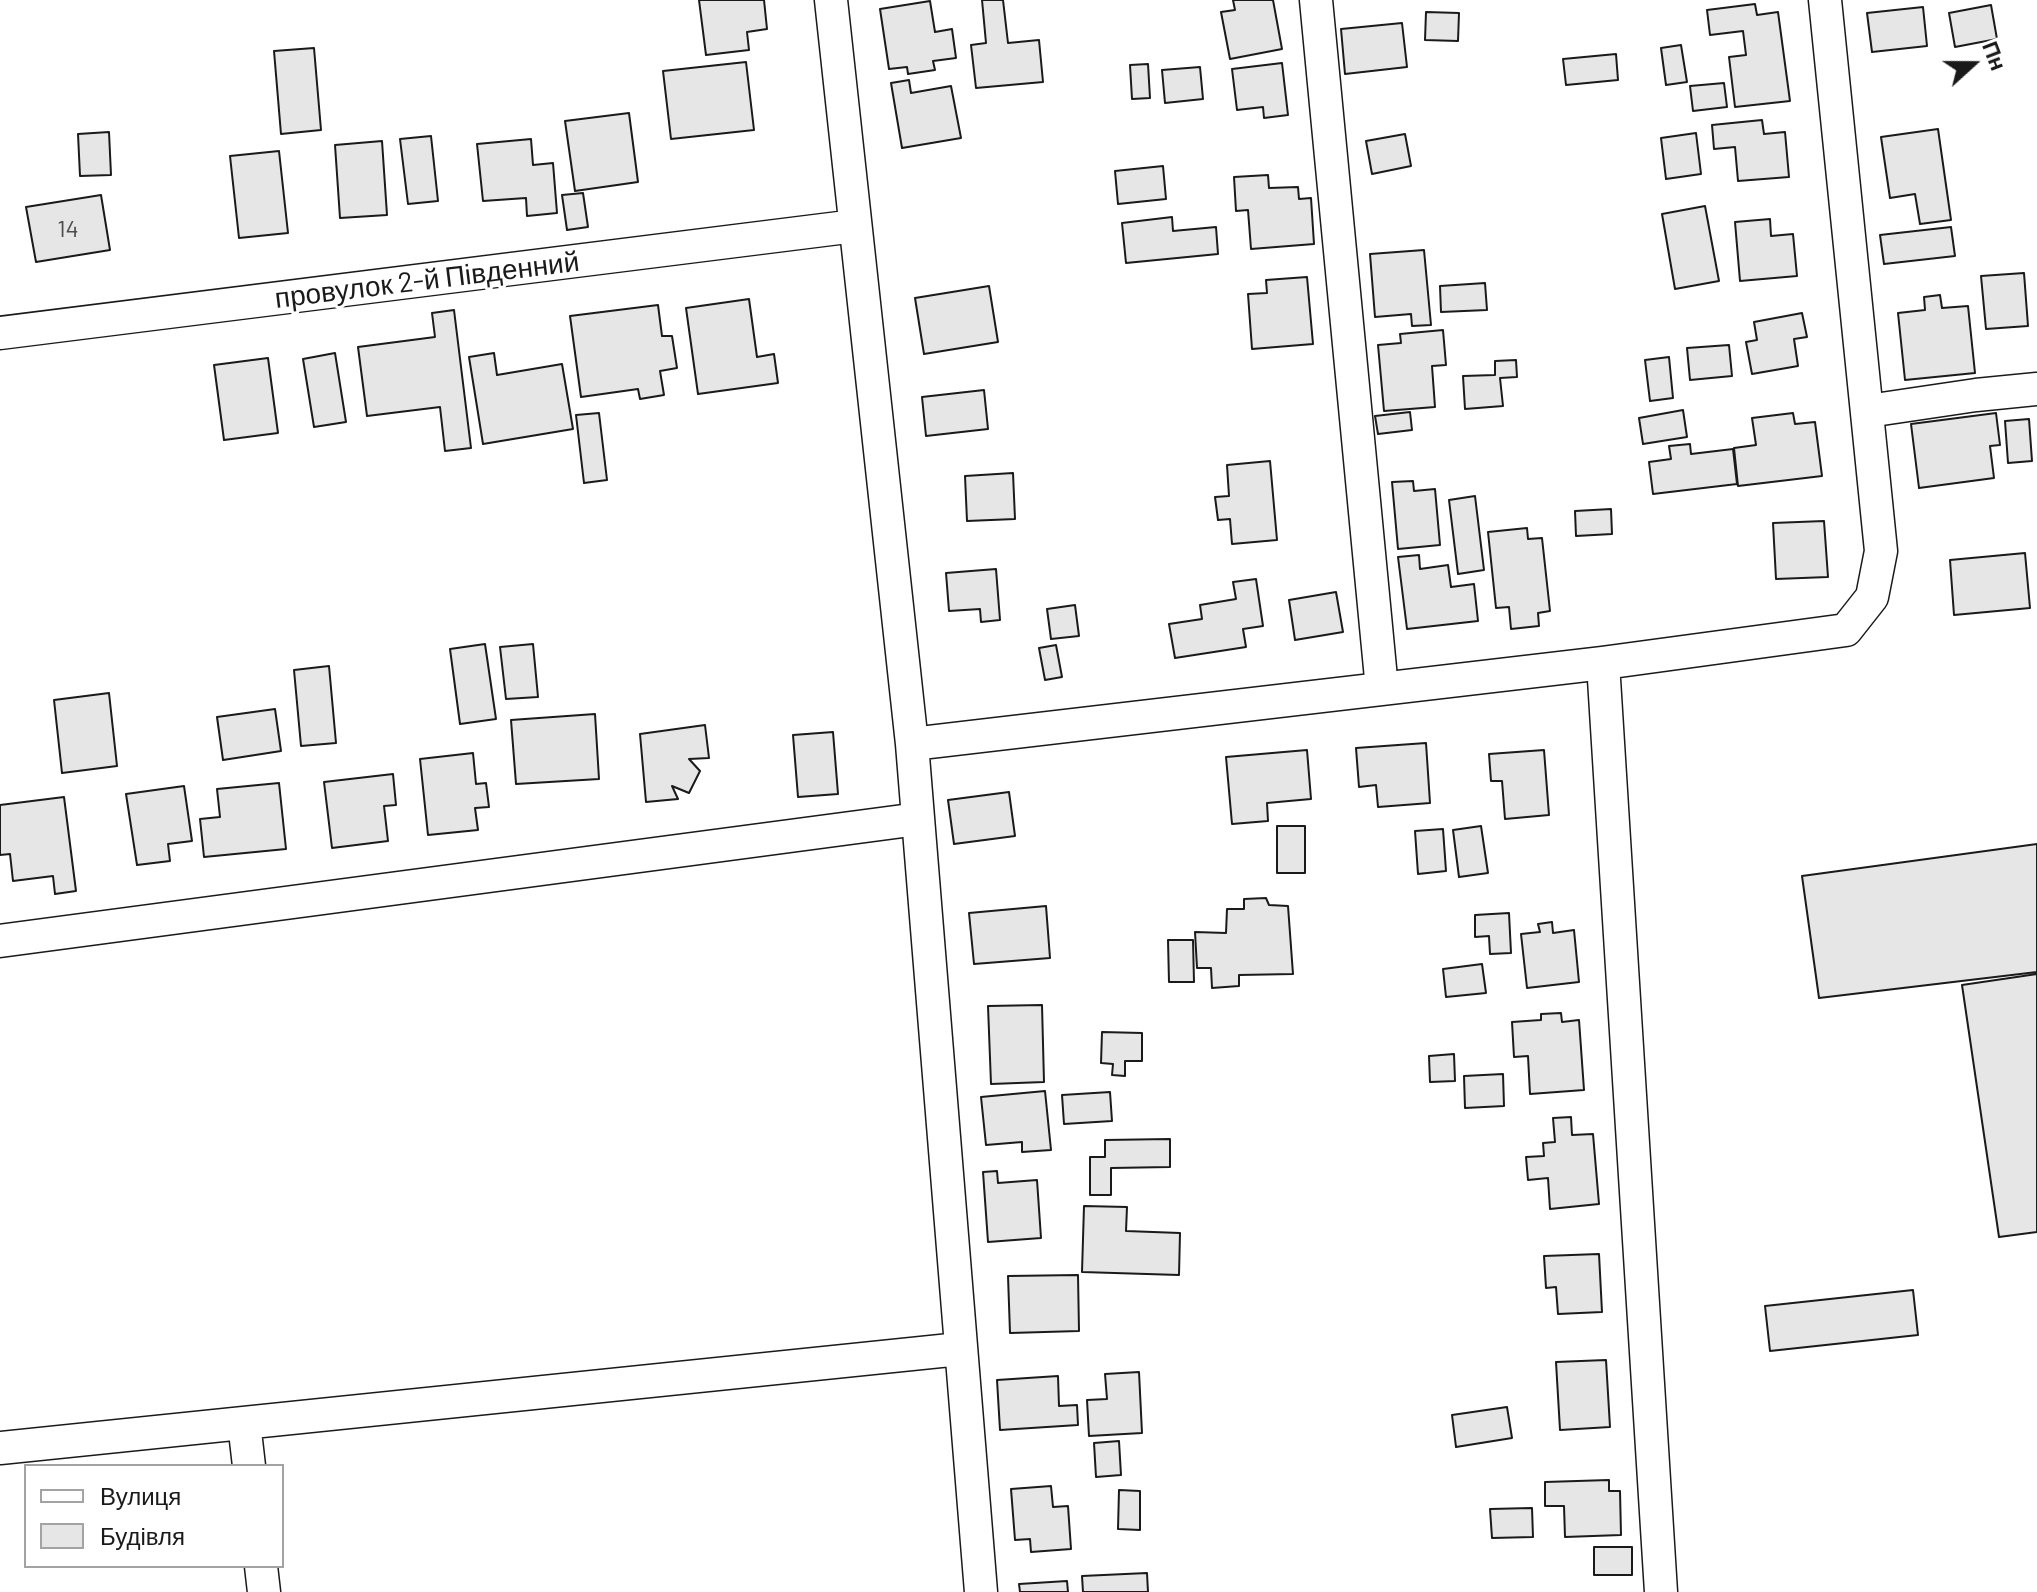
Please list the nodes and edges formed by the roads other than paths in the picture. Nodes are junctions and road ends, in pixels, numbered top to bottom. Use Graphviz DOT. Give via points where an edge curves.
graph roads {
  1 [pos="831,0"];
  2 [pos="1316,0"];
  3 [pos="1825,0"];
  4 [pos="855,226"];
  5 [pos="0,333"];
  6 [pos="2037,389"];
  7 [pos="1868,411"];
  8 [pos="1603,663"];
  9 [pos="1382,689"];
  10 [pos="912,744"];
  11 [pos="918,819"];
  12 [pos="0,941"];
  13 [pos="960,1349"];
  14 [pos="244,1423"];
  15 [pos="0,1448"];
  16 [pos="249,1464"];
  17 [pos="261,1568"];
  18 [pos="264,1592"];
  19 [pos="981,1592"];
  20 [pos="1661,1592"];
  1 -- 4 [label="street"];
  2 -- 9 [label="street"];
  3 -- 7 [label="street"];
  4 -- 5 [label="street, провулок 2-й Південний"];
  4 -- 10 [label="street"];
  6 -- 7 [label="street"];
  7 -- 8 [label="street" via="1881,551 1872,597 1846,630"];
  8 -- 9 [label="street"];
  8 -- 20 [label="street"];
  9 -- 10 [label="street"];
  10 -- 11 [label="street"];
  11 -- 12 [label="street"];
  11 -- 13 [label="street"];
  13 -- 14 [label="street"];
  13 -- 19 [label="street"];
  14 -- 15 [label="street"];
  14 -- 16 [label="street"];
  17 -- 18 [label="street"];
}
